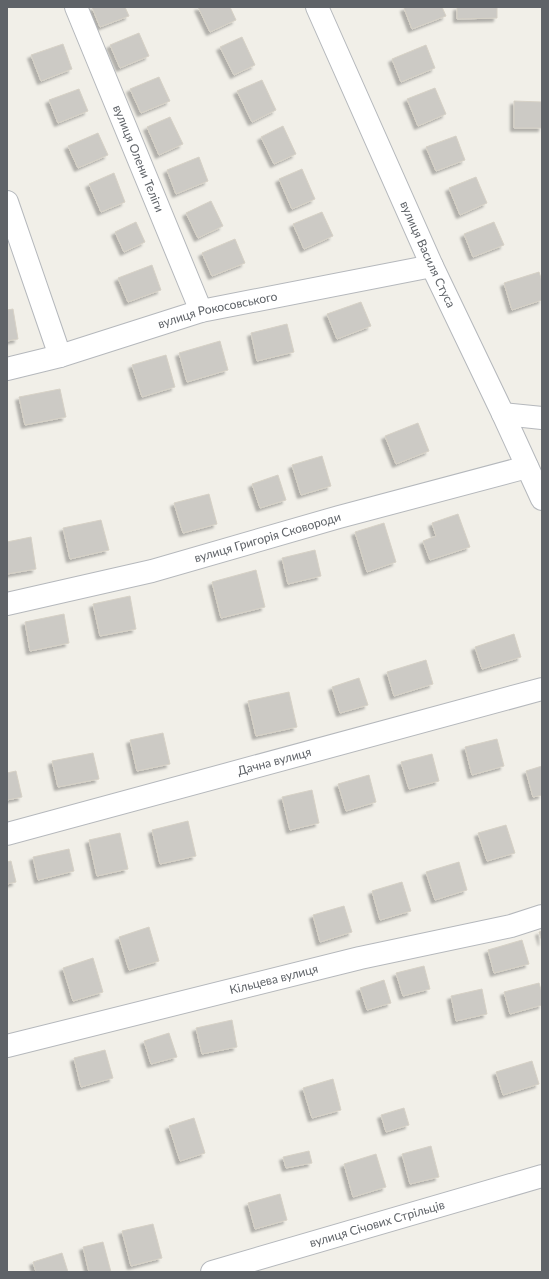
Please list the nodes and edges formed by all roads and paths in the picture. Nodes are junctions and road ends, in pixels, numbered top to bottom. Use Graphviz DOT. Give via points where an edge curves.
graph roads {
  1 [pos="76,7"];
  2 [pos="317,7"];
  3 [pos="7,202"];
  4 [pos="432,266"];
  5 [pos="201,311"];
  6 [pos="60,356"];
  7 [pos="7,369"];
  8 [pos="503,414"];
  9 [pos="542,418"];
  10 [pos="527,467"];
  11 [pos="542,499"];
  12 [pos="7,604"];
  13 [pos="542,689"];
  14 [pos="7,834"];
  15 [pos="542,916"];
  16 [pos="7,1046"];
  17 [pos="542,1176"];
  18 [pos="212,1272"];
  1 -- 5 [label="street, вулиця Олени Теліги"];
  2 -- 4 [label="street, вулиця Василя Стуса"];
  3 -- 6 [label="street"];
  4 -- 5 [label="street, вулиця Рокосовського"];
  4 -- 8 [label="street, вулиця Василя Стуса"];
  5 -- 6 [label="street, вулиця Рокосовського"];
  6 -- 7 [label="street, вулиця Рокосовського"];
  8 -- 9 [label="street"];
  8 -- 10 [label="street, вулиця Василя Стуса"];
  10 -- 11 [label="street, вулиця Василя Стуса"];
  10 -- 12 [label="street, вулиця Григорія Сковороди" via="339,517 152,571"];
  13 -- 14 [label="street, Дачна вулиця"];
  15 -- 16 [label="street, Кільцева вулиця" via="511,926 360,958"];
  17 -- 18 [label="street, вулиця Січових Стрільців"];
}
